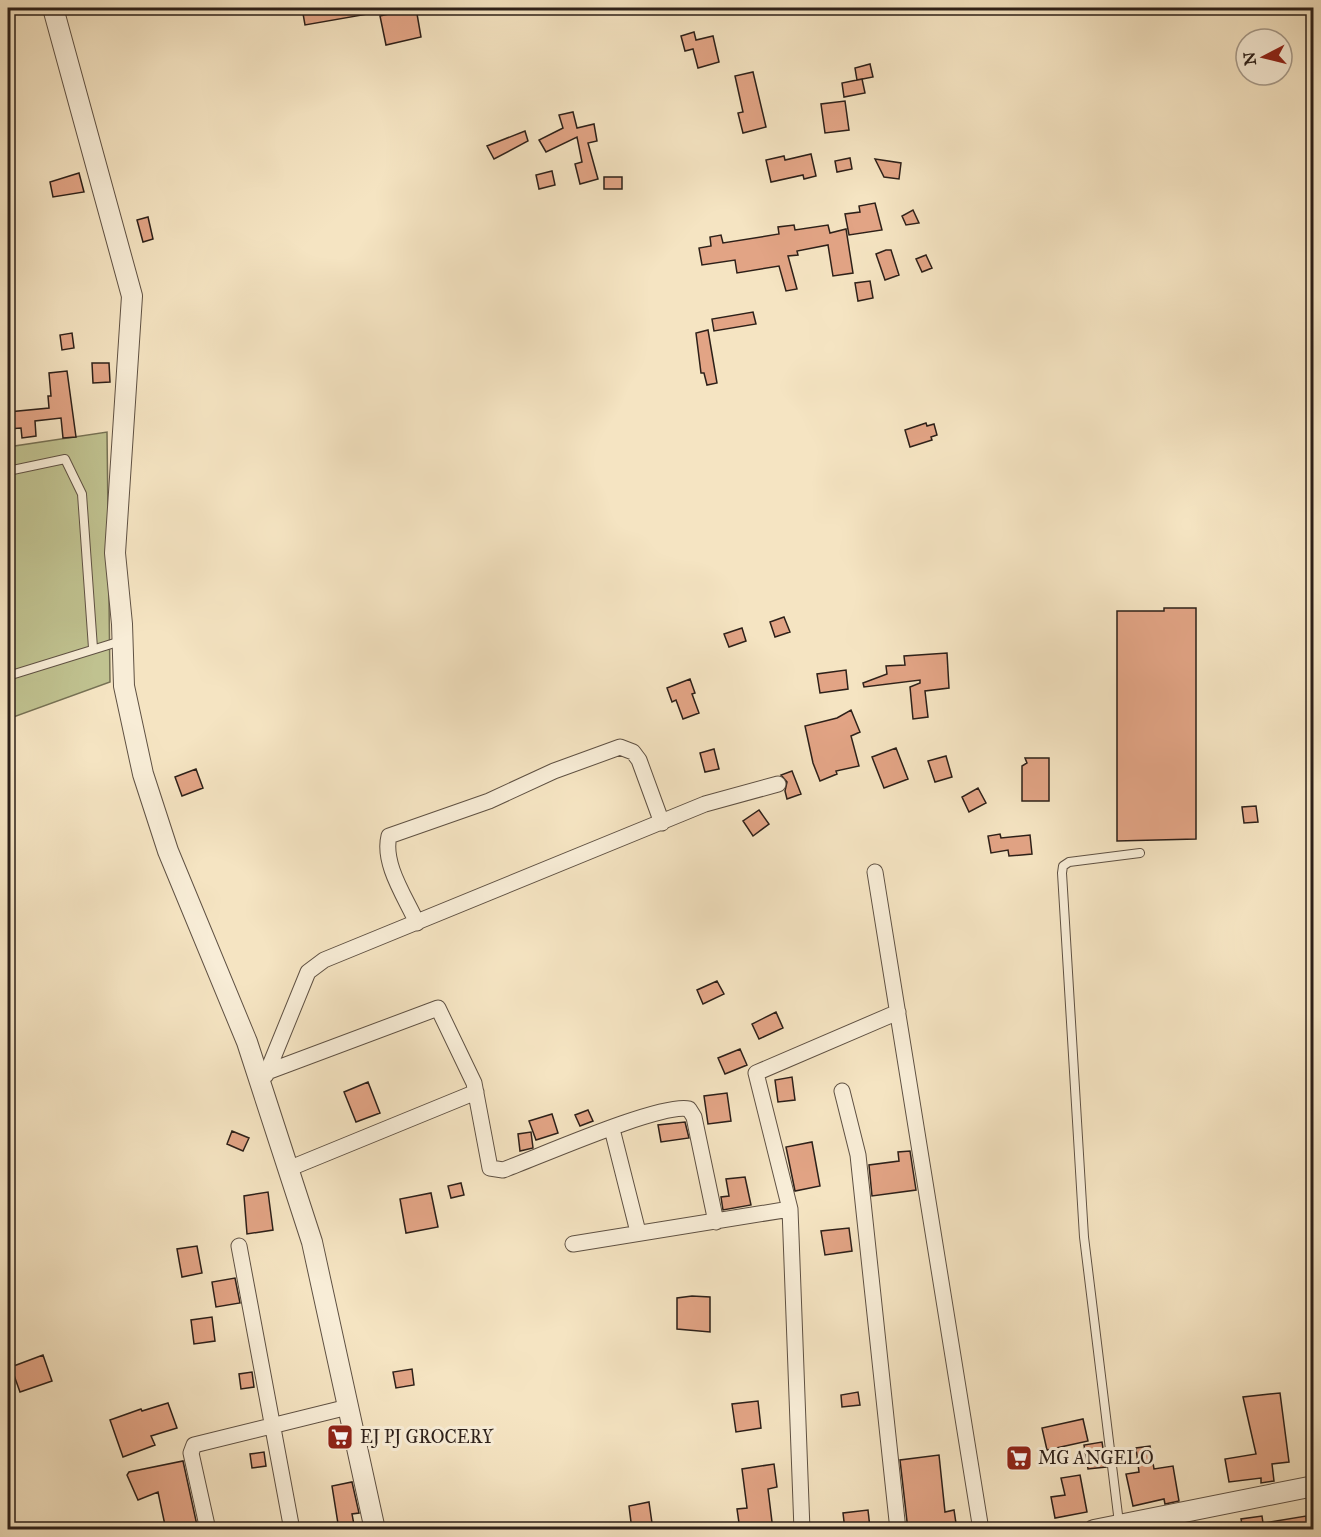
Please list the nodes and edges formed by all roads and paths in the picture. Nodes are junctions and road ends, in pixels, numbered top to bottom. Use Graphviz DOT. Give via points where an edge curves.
graph roads {
  1 [pos="53,8"];
  2 [pos="8,471"];
  3 [pos="123,641"];
  4 [pos="93,648"];
  5 [pos="8,676"];
  6 [pos="778,784"];
  7 [pos="662,823"];
  8 [pos="1140,853"];
  9 [pos="875,873"];
  10 [pos="417,923"];
  11 [pos="898,1012"];
  12 [pos="264,1079"];
  13 [pos="842,1090"];
  14 [pos="476,1092"];
  15 [pos="612,1129"];
  16 [pos="288,1169"];
  17 [pos="790,1209"];
  18 [pos="716,1222"];
  19 [pos="638,1232"];
  20 [pos="573,1244"];
  21 [pos="239,1246"];
  22 [pos="348,1407"];
  23 [pos="272,1427"];
  24 [pos="1314,1486"];
  25 [pos="1119,1524"];
  26 [pos="208,1530"];
  27 [pos="292,1530"];
  28 [pos="375,1530"];
  29 [pos="802,1530"];
  30 [pos="898,1530"];
  31 [pos="981,1530"];
  32 [pos="1094,1530"];
  1 -- 3 [label="street" via="132,296 115,554"];
  2 -- 4 [label="lane" via="65,459 82,494"];
  3 -- 4 [label="lane"];
  3 -- 12 [label="street" via="124,686 143,774 168,851"];
  4 -- 5 [label="lane"];
  6 -- 7 [label="street" via="705,804"];
  7 -- 10 [label="street"];
  7 -- 10 [label="street" via="639,760 633,752 620,747 489,801 389,836 390,863"];
  8 -- 25 [label="lane" via="1069,862 1062,873 1084,1237"];
  9 -- 11 [label="street"];
  10 -- 12 [label="street" via="324,960 308,972"];
  11 -- 17 [label="street" via="756,1073"];
  11 -- 31 [label="street"];
  12 -- 14 [label="street" via="438,1008 465,1060"];
  12 -- 16 [label="street"];
  13 -- 30 [label="street" via="858,1155"];
  14 -- 15 [label="street" via="488,1164 493,1170 503,1170"];
  14 -- 16 [label="street"];
  15 -- 18 [label="street" via="674,1107 689,1109 694,1117"];
  15 -- 19 [label="street"];
  16 -- 22 [label="street" via="312,1242"];
  17 -- 18 [label="street"];
  17 -- 29 [label="street"];
  18 -- 19 [label="street"];
  19 -- 20 [label="street"];
  21 -- 23 [label="street"];
  22 -- 23 [label="street"];
  22 -- 28 [label="street"];
  23 -- 26 [label="street" via="191,1448"];
  23 -- 27 [label="street"];
  24 -- 25 [label="street"];
  25 -- 32 [label="street"];
}
